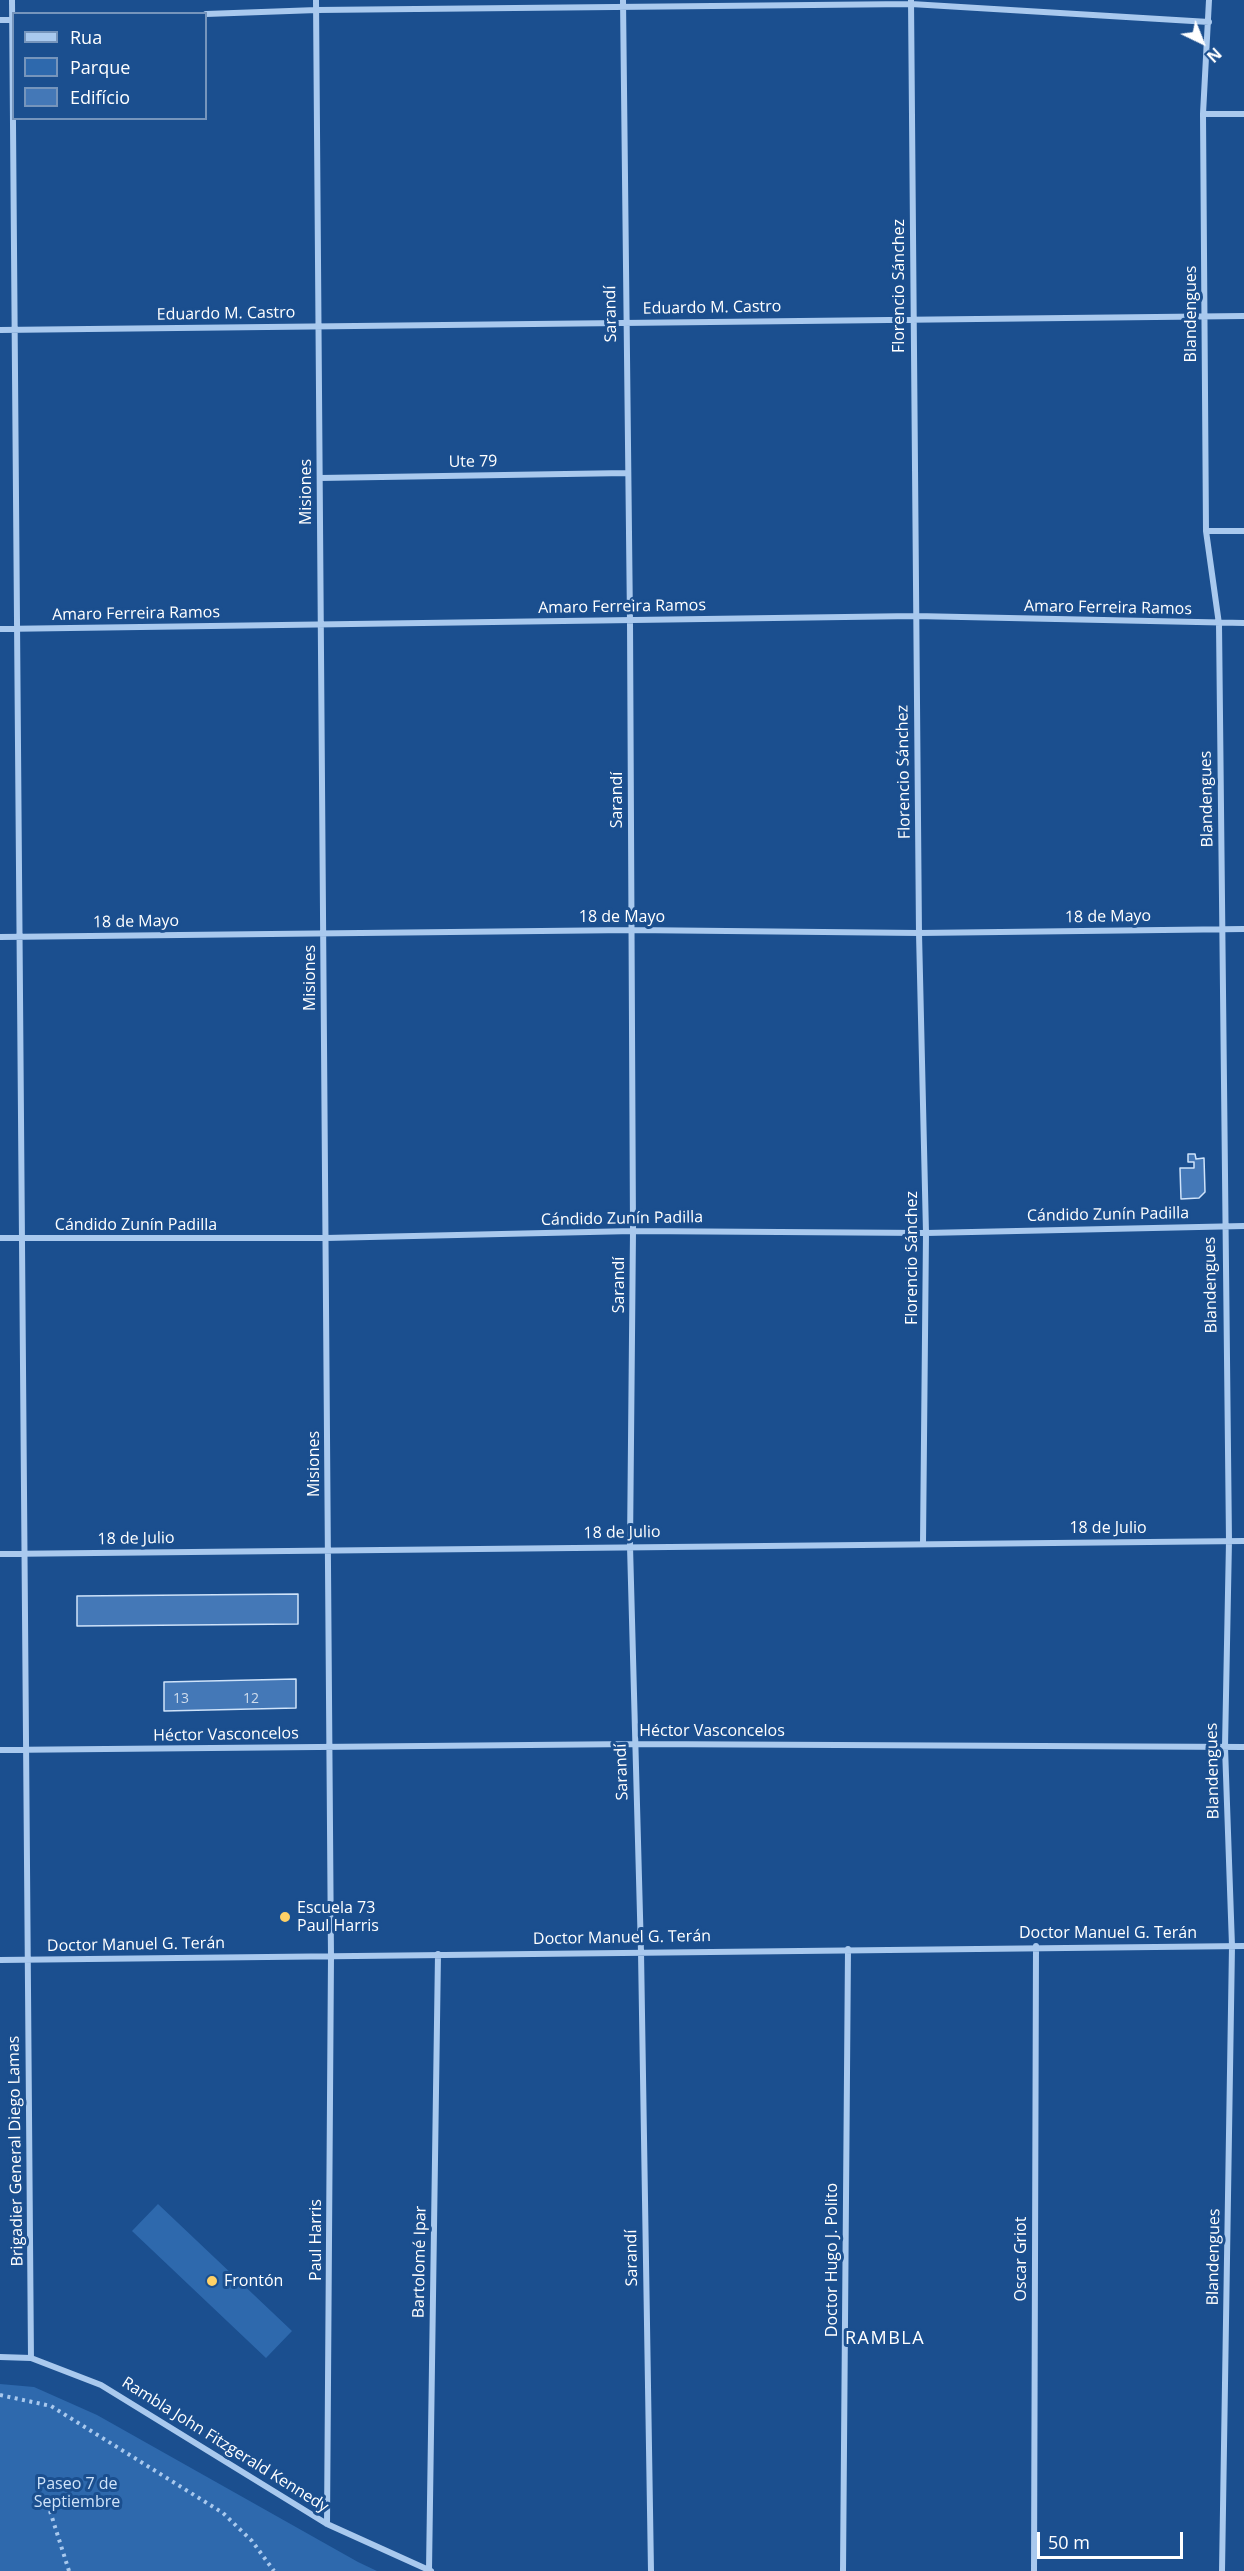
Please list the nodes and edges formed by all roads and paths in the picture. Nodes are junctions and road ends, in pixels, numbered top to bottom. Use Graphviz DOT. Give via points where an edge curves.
graph roads {
  1 [pos="316,0"];
  2 [pos="1209,0"];
  3 [pos="911,2"];
  4 [pos="623,3"];
  5 [pos="317,10"];
  6 [pos="207,14"];
  7 [pos="1209,22"];
  8 [pos="1203,114"];
  9 [pos="1244,114"];
  10 [pos="14,120"];
  11 [pos="1204,316"];
  12 [pos="1244,316"];
  13 [pos="913,319"];
  14 [pos="625,323"];
  15 [pos="319,327"];
  16 [pos="0,330"];
  17 [pos="15,330"];
  18 [pos="627,473"];
  19 [pos="320,478"];
  20 [pos="1206,531"];
  21 [pos="1244,531"];
  22 [pos="915,616"];
  23 [pos="630,621"];
  24 [pos="1244,623"];
  25 [pos="1219,624"];
  26 [pos="320,626"];
  27 [pos="0,629"];
  28 [pos="17,629"];
  29 [pos="1222,929"];
  30 [pos="1244,929"];
  31 [pos="630,930"];
  32 [pos="323,933"];
  33 [pos="919,933"];
  34 [pos="0,937"];
  35 [pos="19,937"];
  36 [pos="1224,1226"];
  37 [pos="1244,1226"];
  38 [pos="633,1231"];
  39 [pos="926,1233"];
  40 [pos="0,1238"];
  41 [pos="21,1238"];
  42 [pos="326,1238"];
  43 [pos="1228,1541"];
  44 [pos="1244,1541"];
  45 [pos="923,1543"];
  46 [pos="630,1546"];
  47 [pos="328,1550"];
  48 [pos="0,1554"];
  49 [pos="24,1554"];
  50 [pos="635,1744"];
  51 [pos="330,1747"];
  52 [pos="1225,1747"];
  53 [pos="1244,1747"];
  54 [pos="0,1750"];
  55 [pos="26,1750"];
  56 [pos="1036,1946"];
  57 [pos="1232,1946"];
  58 [pos="1244,1946"];
  59 [pos="848,1949"];
  60 [pos="641,1952"];
  61 [pos="438,1954"];
  62 [pos="331,1956"];
  63 [pos="0,1960"];
  64 [pos="27,1960"];
  65 [pos="0,2356"];
  66 [pos="31,2358"];
  67 [pos="0,2395"];
  68 [pos="50,2511"];
  69 [pos="327,2524"];
  70 [pos="430,2570"];
  71 [pos="69,2571"];
  72 [pos="274,2571"];
  73 [pos="651,2571"];
  74 [pos="843,2571"];
  75 [pos="1034,2571"];
  76 [pos="1222,2571"];
  1 -- 5 [label="street, Misiones"];
  2 -- 7 [label="street, Blandengues"];
  3 -- 4 [label="street"];
  3 -- 7 [label="street"];
  3 -- 13 [label="street, Florencio Sánchez"];
  4 -- 5 [label="street"];
  4 -- 14 [label="street, Sarandí"];
  5 -- 6 [label="street"];
  5 -- 15 [label="street, Misiones"];
  7 -- 8 [label="street, Blandengues"];
  8 -- 9 [label="street"];
  8 -- 11 [label="street, Blandengues"];
  10 -- 17 [label="street, Brigadier General Diego Lamas"];
  11 -- 12 [label="street, Eduardo M. Castro"];
  11 -- 13 [label="street, Eduardo M. Castro"];
  11 -- 20 [label="street, Blandengues"];
  13 -- 14 [label="street, Eduardo M. Castro"];
  13 -- 22 [label="street, Florencio Sánchez"];
  14 -- 15 [label="street, Eduardo M. Castro"];
  14 -- 18 [label="street, Sarandí"];
  15 -- 17 [label="street, Eduardo M. Castro"];
  15 -- 19 [label="street, Misiones"];
  16 -- 17 [label="street, Eduardo M. Castro"];
  17 -- 28 [label="street, Brigadier General Diego Lamas"];
  18 -- 19 [label="street, Ute 79"];
  18 -- 23 [label="street, Sarandí"];
  19 -- 26 [label="street, Misiones"];
  20 -- 21 [label="street"];
  20 -- 25 [label="street, Blandengues"];
  22 -- 23 [label="street, Amaro Ferreira Ramos"];
  22 -- 25 [label="street, Amaro Ferreira Ramos"];
  22 -- 33 [label="street, Florencio Sánchez"];
  23 -- 26 [label="street, Amaro Ferreira Ramos"];
  23 -- 31 [label="street, Sarandí"];
  24 -- 25 [label="street, Amaro Ferreira Ramos"];
  25 -- 29 [label="street, Blandengues"];
  26 -- 28 [label="street, Amaro Ferreira Ramos"];
  26 -- 32 [label="street, Misiones"];
  27 -- 28 [label="street, Amaro Ferreira Ramos"];
  28 -- 35 [label="street, Brigadier General Diego Lamas"];
  29 -- 30 [label="street, 18 de Mayo"];
  29 -- 33 [label="street, 18 de Mayo"];
  29 -- 36 [label="street, Blandengues"];
  31 -- 32 [label="street, 18 de Mayo"];
  31 -- 33 [label="street, 18 de Mayo"];
  31 -- 38 [label="street, Sarandí"];
  32 -- 35 [label="street, 18 de Mayo"];
  32 -- 42 [label="street, Misiones"];
  33 -- 39 [label="street, Florencio Sánchez"];
  34 -- 35 [label="street, 18 de Mayo"];
  35 -- 41 [label="street, Brigadier General Diego Lamas"];
  36 -- 37 [label="street, Cándido Zunín Padilla"];
  36 -- 39 [label="street, Cándido Zunín Padilla"];
  36 -- 43 [label="street, Blandengues"];
  38 -- 39 [label="street, Cándido Zunín Padilla"];
  38 -- 42 [label="street, Cándido Zunín Padilla"];
  38 -- 46 [label="street, Sarandí"];
  39 -- 45 [label="street, Florencio Sánchez"];
  40 -- 41 [label="street, Cándido Zunín Padilla"];
  41 -- 42 [label="street, Cándido Zunín Padilla"];
  41 -- 49 [label="street, Brigadier General Diego Lamas"];
  42 -- 47 [label="street, Misiones"];
  43 -- 44 [label="street, 18 de Julio"];
  43 -- 45 [label="street, 18 de Julio"];
  43 -- 52 [label="street, Blandengues"];
  45 -- 46 [label="street, 18 de Julio"];
  46 -- 47 [label="street, 18 de Julio"];
  46 -- 50 [label="street, Sarandí"];
  47 -- 49 [label="street, 18 de Julio"];
  47 -- 51 [label="street, Misiones"];
  48 -- 49 [label="street, 18 de Julio"];
  49 -- 55 [label="street, Brigadier General Diego Lamas"];
  50 -- 51 [label="street, Héctor Vasconcelos"];
  50 -- 52 [label="street, Héctor Vasconcelos"];
  50 -- 60 [label="street, Sarandí"];
  51 -- 55 [label="street, Héctor Vasconcelos"];
  51 -- 62 [label="street, Misiones"];
  52 -- 53 [label="street, Héctor Vasconcelos"];
  52 -- 57 [label="street, Blandengues"];
  54 -- 55 [label="street, Héctor Vasconcelos"];
  55 -- 64 [label="street, Brigadier General Diego Lamas"];
  56 -- 57 [label="street, Doctor Manuel G. Terán"];
  56 -- 59 [label="street, Doctor Manuel G. Terán"];
  56 -- 75 [label="street, Oscar Griot"];
  57 -- 58 [label="street, Doctor Manuel G. Terán"];
  57 -- 76 [label="street, Blandengues"];
  59 -- 60 [label="street, Doctor Manuel G. Terán"];
  59 -- 74 [label="street, Doctor Hugo J. Polito"];
  60 -- 61 [label="street, Doctor Manuel G. Terán"];
  60 -- 73 [label="street, Sarandí"];
  61 -- 62 [label="street, Doctor Manuel G. Terán"];
  61 -- 70 [label="street, Bartolomé Ipar"];
  62 -- 64 [label="street, Doctor Manuel G. Terán"];
  62 -- 69 [label="street, Paul Harris"];
  63 -- 64 [label="street, Doctor Manuel G. Terán"];
  64 -- 66 [label="street, Brigadier General Diego Lamas"];
  65 -- 66 [label="street, Rambla John Fitzgerald Kennedy"];
  66 -- 69 [label="street, Rambla John Fitzgerald Kennedy" via="101,2385"];
  67 -- 72 [label="path" via="51,2406 223,2513 252,2541"];
  68 -- 71 [label="path"];
  69 -- 70 [label="street, Rambla John Fitzgerald Kennedy"];
}
